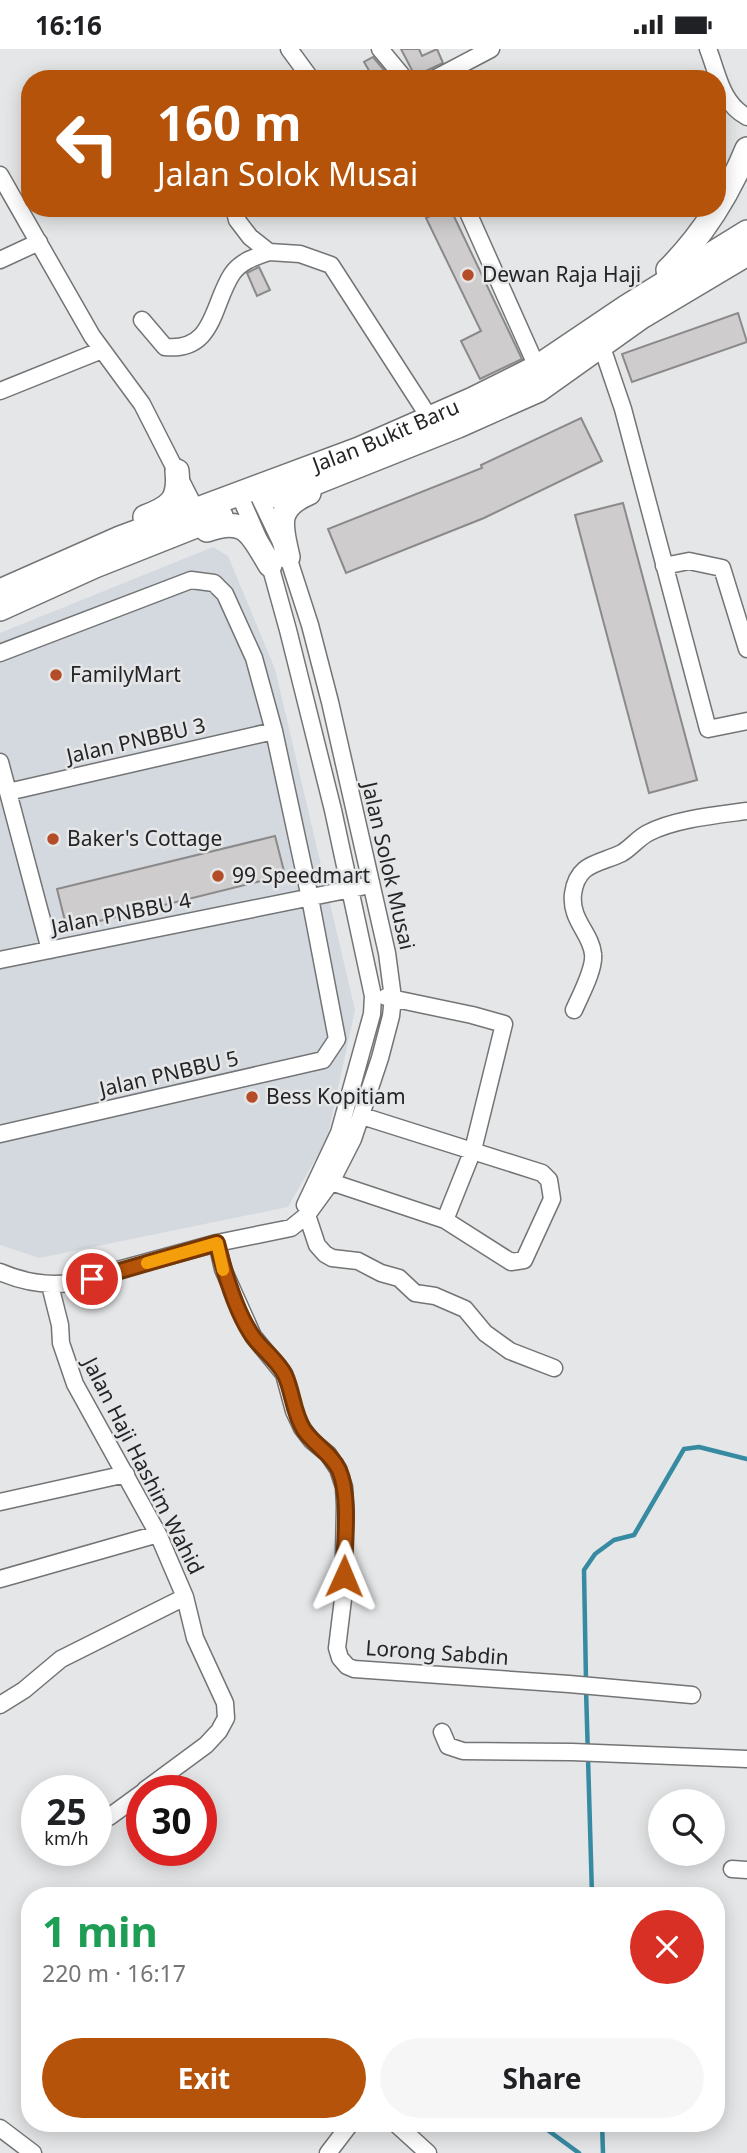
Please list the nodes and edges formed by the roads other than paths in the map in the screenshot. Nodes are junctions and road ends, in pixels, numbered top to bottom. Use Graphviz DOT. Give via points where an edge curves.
graph roads {
  1 [pos="289,49"];
  2 [pos="380,49"];
  3 [pos="491,49"];
  4 [pos="708,49"];
  5 [pos="304,70"];
  6 [pos="398,70"];
  7 [pos="451,70"];
  8 [pos="715,70"];
  9 [pos="726,96"];
  10 [pos="747,117"];
  11 [pos="747,149"];
  12 [pos="0,175"];
  13 [pos="726,194"];
  14 [pos="21,211"];
  15 [pos="24,217"];
  16 [pos="236,217"];
  17 [pos="470,217"];
  18 [pos="712,217"];
  19 [pos="747,232"];
  20 [pos="39,242"];
  21 [pos="269,252"];
  22 [pos="747,254"];
  23 [pos="0,260"];
  24 [pos="626,307"];
  25 [pos="142,320"];
  26 [pos="595,339"];
  27 [pos="102,350"];
  28 [pos="537,366"];
  29 [pos="0,391"];
  30 [pos="429,417"];
  31 [pos="458,426"];
  32 [pos="177,471"];
  33 [pos="250,497"];
  34 [pos="199,516"];
  35 [pos="279,561"];
  36 [pos="664,566"];
  37 [pos="5,589"];
  38 [pos="45,590"];
  39 [pos="0,610"];
  40 [pos="747,649"];
  41 [pos="0,653"];
  42 [pos="747,721"];
  43 [pos="274,731"];
  44 [pos="0,762"];
  45 [pos="8,792"];
  46 [pos="747,811"];
  47 [pos="373,884"];
  48 [pos="351,889"];
  49 [pos="310,898"];
  50 [pos="50,950"];
  51 [pos="0,960"];
  52 [pos="373,996"];
  53 [pos="393,998"];
  54 [pos="574,1010"];
  55 [pos="362,1116"];
  56 [pos="0,1135"];
  57 [pos="474,1150"];
  58 [pos="331,1182"];
  59 [pos="307,1215"];
  60 [pos="445,1220"];
  61 [pos="290,1228"];
  62 [pos="217,1243"];
  63 [pos="5,1277"];
  64 [pos="50,1285"];
  65 [pos="554,1368"];
  66 [pos="126,1475"];
  67 [pos="0,1502"];
  68 [pos="158,1534"];
  69 [pos="0,1579"];
  70 [pos="185,1597"];
  71 [pos="692,1695"];
  72 [pos="0,1705"];
  73 [pos="442,1732"];
  74 [pos="747,1759"];
  75 [pos="165,1775"];
  76 [pos="0,2128"];
  77 [pos="345,2132"];
  78 [pos="406,2132"];
  79 [pos="33,2153"];
  80 [pos="328,2153"];
  81 [pos="428,2153"];
  1 -- 5 [label="street"];
  2 -- 6 [label="street"];
  3 -- 7 [label="street"];
  4 -- 8 [label="street"];
  9 -- 10 [label="street"];
  11 -- 13 [label="main road"];
  12 -- 14 [label="street"];
  15 -- 20 [label="street"];
  16 -- 21 [label="street" via="250,237"];
  17 -- 28 [label="street"];
  18 -- 24 [label="main road" via="682,256"];
  19 -- 24 [label="main road, Jalan Bukit Baru"];
  20 -- 23 [label="street"];
  20 -- 27 [label="street"];
  21 -- 25 [label="street" via="248,259 233,273 215,315 193,344 165,347"];
  21 -- 30 [label="street" via="300,254 331,265"];
  22 -- 26 [label="main road, Jalan Bukit Baru"];
  24 -- 26 [label="main road, Jalan Bukit Baru"];
  26 -- 28 [label="main road, Jalan Bukit Baru"];
  26 -- 31 [label="main road, Jalan Bukit Baru" via="539,390"];
  26 -- 36 [label="street" via="623,409"];
  27 -- 29 [label="street"];
  27 -- 32 [label="street" via="142,404"];
  28 -- 30 [label="main road, Jalan Bukit Baru"];
  30 -- 33 [label="main road, Jalan Bukit Baru"];
  31 -- 33 [label="main road, Jalan Bukit Baru" via="310,485"];
  31 -- 35 [label="main road" via="389,461 291,501 282,518"];
  32 -- 34 [label="street"];
  32 -- 37 [label="main road" via="179,488 161,511 51,558"];
  33 -- 34 [label="main road, Jalan Bukit Baru"];
  33 -- 35 [label="street, Jalan Solok Musai"];
  34 -- 37 [label="main road, Jalan Bukit Baru" via="120,538"];
  34 -- 38 [label="main road, Jalan Bukit Baru"];
  35 -- 38 [label="main road" via="243,527 226,524"];
  35 -- 47 [label="street, Jalan Solok Musai" via="310,625"];
  35 -- 48 [label="street, Jalan Solok Musai" via="298,665"];
  36 -- 40 [label="street" via="689,561 723,568"];
  36 -- 42 [label="street" via="708,729"];
  38 -- 39 [label="main road, Jalan Bukit Baru"];
  41 -- 43 [label="street" via="191,580 214,583 225,594 254,658"];
  43 -- 45 [label="street, Jalan PNBBU 3"];
  43 -- 49 [label="street"];
  44 -- 45 [label="street"];
  45 -- 50 [label="street"];
  46 -- 54 [label="street" via="659,828 583,871 573,894 573,909 590,943 593,961"];
  47 -- 48 [label="street, Jalan PNBBU 4"];
  47 -- 53 [label="street, Jalan Solok Musai"];
  48 -- 49 [label="street, Jalan PNBBU 4"];
  48 -- 52 [label="street, Jalan Solok Musai"];
  49 -- 50 [label="street, Jalan PNBBU 4"];
  49 -- 56 [label="street, Jalan PNBBU 5" via="337,1039 323,1060"];
  50 -- 51 [label="street, Jalan PNBBU 4"];
  52 -- 53 [label="street"];
  52 -- 61 [label="street, Jalan Solok Musai" via="340,1133"];
  53 -- 55 [label="street, Jalan Solok Musai"];
  53 -- 57 [label="street" via="503,1024"];
  55 -- 57 [label="street"];
  55 -- 58 [label="street, Jalan Solok Musai"];
  57 -- 60 [label="street"];
  57 -- 60 [label="street" via="542,1173 549,1180 552,1199 524,1260 516,1262"];
  58 -- 59 [label="street, Jalan Solok Musai"];
  58 -- 60 [label="street"];
  59 -- 61 [label="street, Jalan Solok Musai"];
  59 -- 65 [label="street" via="325,1254 358,1261 399,1278 415,1293 465,1309 485,1333 510,1350"];
  61 -- 62 [label="street, Jalan Solok Musai"];
  62 -- 64 [label="street, Jalan Solok Musai" via="92,1279"];
  62 -- 71 [label="street, Lorong Sabdin" via="223,1269 253,1336 284,1374 302,1428 328,1454 344,1487 343,1599 337,1648 347,1666"];
  63 -- 64 [label="street, Jalan Solok Musai"];
  64 -- 66 [label="street, Jalan Haji Hashim Wahid" via="61,1343 75,1384"];
  66 -- 67 [label="street"];
  66 -- 68 [label="street, Jalan Haji Hashim Wahid"];
  68 -- 69 [label="street"];
  68 -- 70 [label="street, Jalan Haji Hashim Wahid"];
  70 -- 72 [label="street" via="61,1659"];
  70 -- 75 [label="street, Jalan Haji Hashim Wahid" via="195,1638 225,1703 226,1718 206,1745"];
  73 -- 74 [label="street" via="448,1746 463,1751"];
  76 -- 79 [label="street"];
  77 -- 80 [label="street"];
  78 -- 81 [label="street"];
}
